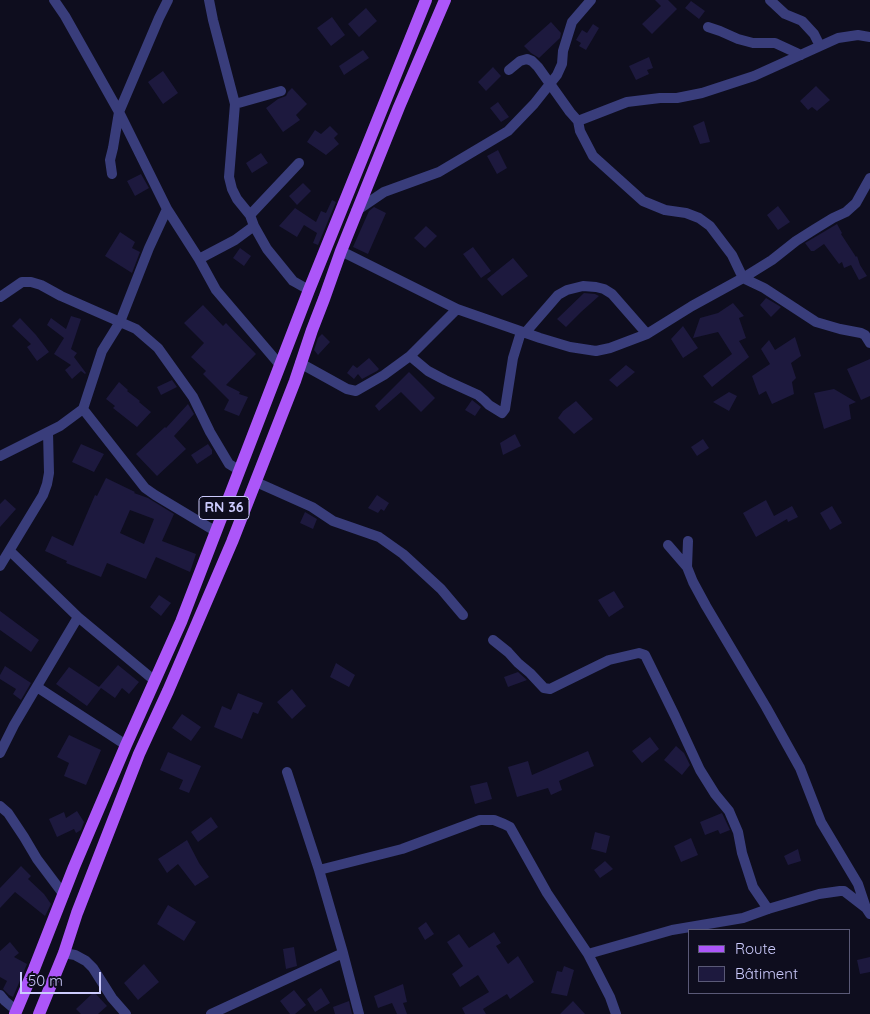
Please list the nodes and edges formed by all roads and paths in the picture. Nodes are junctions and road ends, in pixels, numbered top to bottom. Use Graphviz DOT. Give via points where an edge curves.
graph roads {
  1 [pos="54,0"];
  2 [pos="168,0"];
  3 [pos="209,0"];
  4 [pos="426,0"];
  5 [pos="445,0"];
  6 [pos="591,0"];
  7 [pos="770,0"];
  8 [pos="708,27"];
  9 [pos="870,37"];
  10 [pos="820,46"];
  11 [pos="801,55"];
  12 [pos="509,70"];
  13 [pos="550,84"];
  14 [pos="281,91"];
  15 [pos="235,104"];
  16 [pos="119,112"];
  17 [pos="578,121"];
  18 [pos="299,163"];
  19 [pos="112,174"];
  20 [pos="869,180"];
  21 [pos="167,210"];
  22 [pos="356,211"];
  23 [pos="250,215"];
  24 [pos="254,226"];
  25 [pos="341,251"];
  26 [pos="199,259"];
  27 [pos="743,278"];
  28 [pos="309,290"];
  29 [pos="0,297"];
  30 [pos="457,309"];
  31 [pos="120,322"];
  32 [pos="523,332"];
  33 [pos="647,334"];
  34 [pos="870,343"];
  35 [pos="410,356"];
  36 [pos="300,363"];
  37 [pos="280,365"];
  38 [pos="83,409"];
  39 [pos="48,432"];
  40 [pos="0,456"];
  41 [pos="239,470"];
  42 [pos="256,482"];
  43 [pos="215,531"];
  44 [pos="688,541"];
  45 [pos="668,545"];
  46 [pos="10,551"];
  47 [pos="0,566"];
  48 [pos="687,567"];
  49 [pos="463,615"];
  50 [pos="78,617"];
  51 [pos="493,640"];
  52 [pos="155,681"];
  53 [pos="37,686"];
  54 [pos="126,745"];
  55 [pos="0,753"];
  56 [pos="287,772"];
  57 [pos="0,806"];
  58 [pos="319,870"];
  59 [pos="64,895"];
  60 [pos="768,909"];
  61 [pos="868,911"];
  62 [pos="64,953"];
  63 [pos="343,954"];
  64 [pos="588,954"];
  65 [pos="0,996"];
  66 [pos="16,1012"];
  67 [pos="39,1014"];
  68 [pos="126,1014"];
  69 [pos="211,1014"];
  70 [pos="359,1014"];
  71 [pos="616,1014"];
  1 -- 16 [label="street"];
  2 -- 16 [label="street"];
  3 -- 15 [label="street"];
  4 -- 28 [label="main road, RN 36"];
  5 -- 22 [label="main road, RN 36"];
  6 -- 13 [label="street" via="572,22 562,64"];
  7 -- 10 [label="street" via="785,14 802,21"];
  8 -- 11 [label="street" via="753,43 782,45"];
  9 -- 10 [label="street" via="838,38"];
  10 -- 11 [label="street"];
  11 -- 17 [label="street" via="754,76 702,93 628,102"];
  12 -- 13 [label="street" via="520,60 527,59 538,67"];
  13 -- 17 [label="street"];
  13 -- 22 [label="street" via="508,131 439,172 384,192"];
  14 -- 15 [label="street"];
  15 -- 23 [label="street" via="229,177 236,199"];
  16 -- 19 [label="street" via="110,160"];
  16 -- 21 [label="street"];
  17 -- 27 [label="street" via="593,156 643,200 664,210 699,218 710,226 732,255"];
  18 -- 23 [label="street"];
  20 -- 27 [label="street" via="856,203 846,212 796,241"];
  21 -- 26 [label="street"];
  21 -- 31 [label="street"];
  22 -- 25 [label="main road, RN 36"];
  23 -- 24 [label="street"];
  24 -- 26 [label="street"];
  24 -- 28 [label="street" via="267,249 293,280"];
  25 -- 30 [label="street"];
  25 -- 36 [label="main road, RN 36"];
  26 -- 37 [label="street" via="216,290"];
  27 -- 33 [label="street"];
  27 -- 34 [label="street" via="816,322 860,333"];
  28 -- 37 [label="main road, RN 36"];
  29 -- 31 [label="street" via="22,282 31,282"];
  30 -- 32 [label="street"];
  30 -- 35 [label="street"];
  31 -- 38 [label="street" via="102,351"];
  31 -- 41 [label="street" via="136,329 158,348 193,397 230,464"];
  32 -- 33 [label="street" via="570,347 596,351"];
  32 -- 33 [label="street" via="566,290 596,286 612,294"];
  32 -- 35 [label="street" via="513,358 502,413 478,395 445,380"];
  35 -- 36 [label="street" via="356,391"];
  36 -- 42 [label="main road, RN 36"];
  37 -- 41 [label="main road, RN 36"];
  38 -- 39 [label="street"];
  38 -- 43 [label="street" via="145,488"];
  39 -- 40 [label="street"];
  39 -- 46 [label="street" via="49,465 44,495"];
  41 -- 43 [label="main road, RN 36"];
  42 -- 49 [label="street" via="312,507 333,521 379,536 441,589"];
  42 -- 62 [label="main road, RN 36" via="139,754"];
  43 -- 52 [label="main road, RN 36"];
  44 -- 48 [label="street"];
  45 -- 48 [label="street"];
  46 -- 47 [label="street"];
  46 -- 50 [label="street"];
  48 -- 61 [label="street" via="706,606 800,768 821,822 858,884"];
  50 -- 52 [label="street"];
  50 -- 53 [label="street"];
  51 -- 60 [label="street" via="544,688 550,689 609,660 639,653 645,655 700,770 729,811 753,887"];
  52 -- 54 [label="main road, RN 36"];
  53 -- 54 [label="street"];
  53 -- 55 [label="street"];
  54 -- 59 [label="main road, RN 36"];
  56 -- 58 [label="street"];
  57 -- 59 [label="street"];
  58 -- 63 [label="street"];
  58 -- 64 [label="street" via="402,849 480,820 494,820 510,827 547,893"];
  59 -- 66 [label="main road, RN 36"];
  60 -- 61 [label="street" via="819,894 844,891"];
  60 -- 64 [label="street" via="743,918 672,930"];
  62 -- 67 [label="main road, RN 36"];
  62 -- 68 [label="street" via="86,961"];
  63 -- 69 [label="street"];
  63 -- 70 [label="street"];
  64 -- 71 [label="street"];
  65 -- 66 [label="street"];
}
